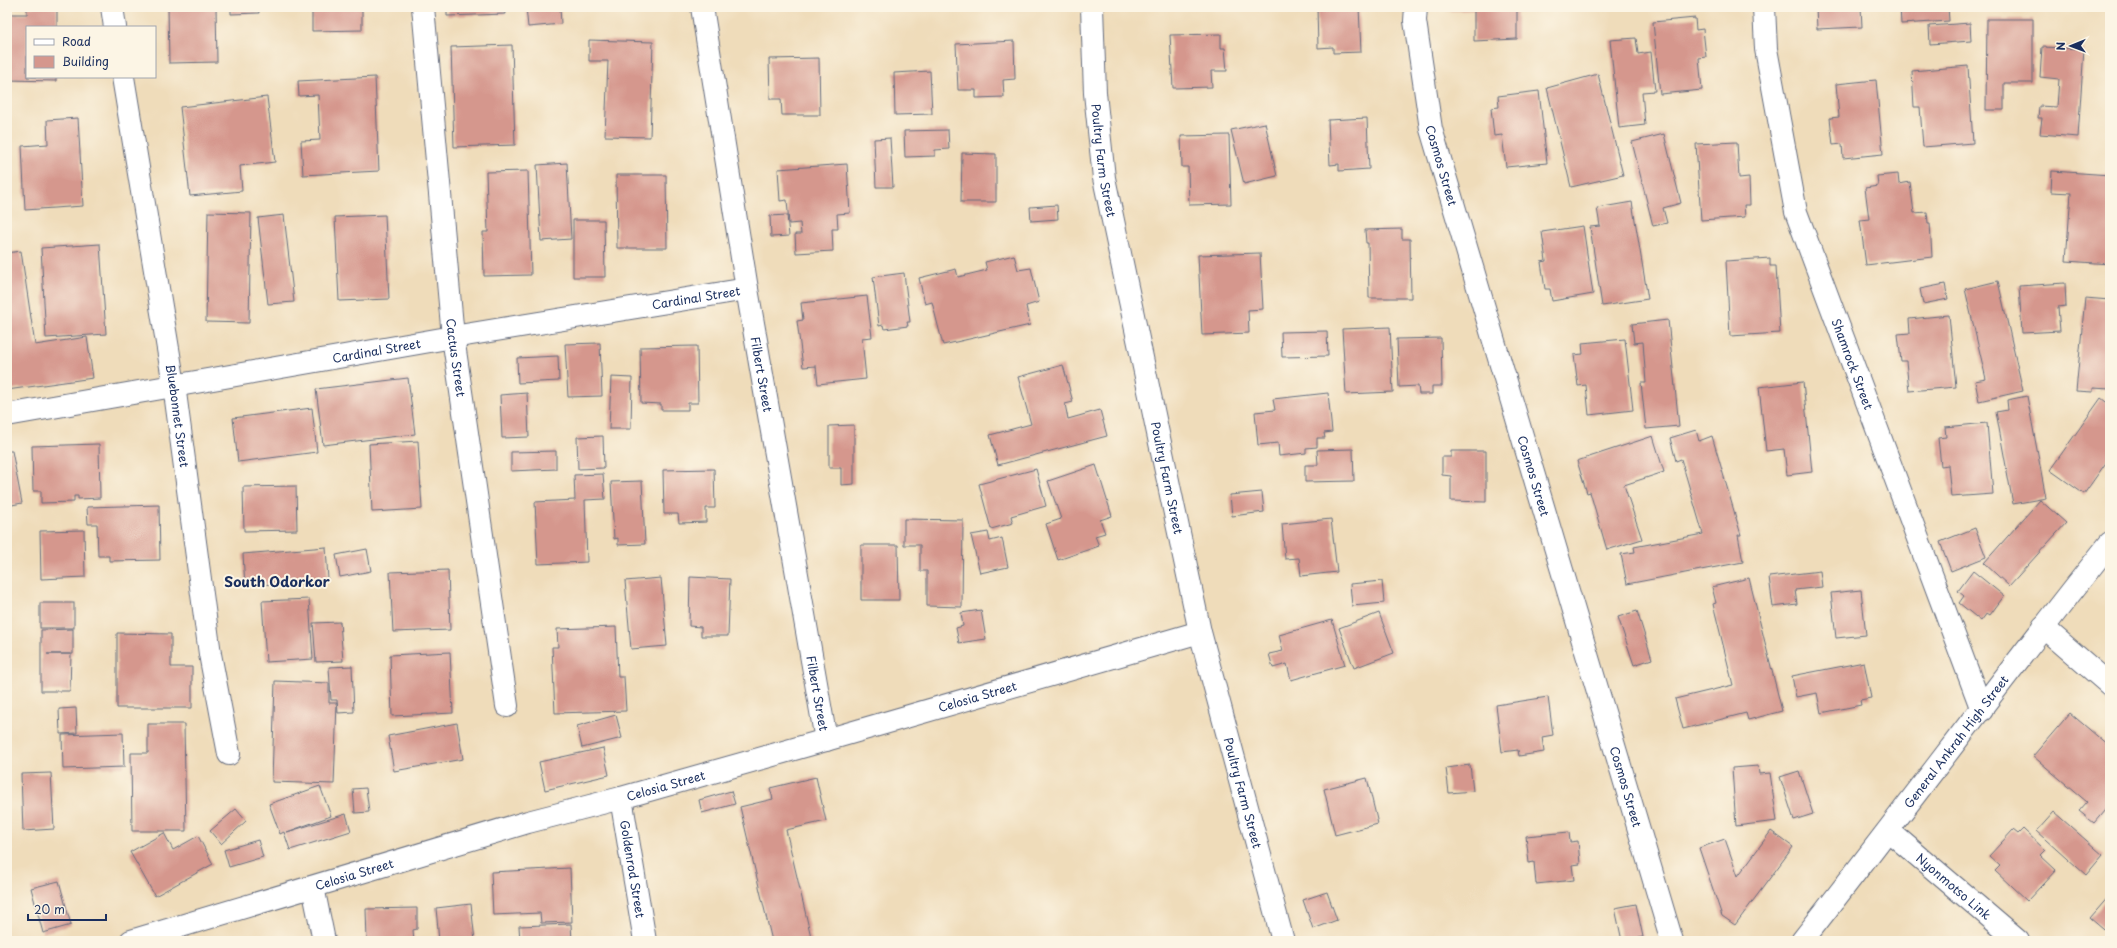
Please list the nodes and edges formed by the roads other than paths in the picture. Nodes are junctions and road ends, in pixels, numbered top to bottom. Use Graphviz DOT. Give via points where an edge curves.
graph roads {
  1 [pos="112,7"];
  2 [pos="423,7"];
  3 [pos="702,7"];
  4 [pos="1092,7"];
  5 [pos="1416,7"];
  6 [pos="1764,7"];
  7 [pos="115,26"];
  8 [pos="123,78"];
  9 [pos="747,289"];
  10 [pos="453,337"];
  11 [pos="174,385"];
  12 [pos="7,415"];
  13 [pos="2110,543"];
  14 [pos="2043,627"];
  15 [pos="1200,632"];
  16 [pos="2110,685"];
  17 [pos="507,706"];
  18 [pos="1982,710"];
  19 [pos="826,740"];
  20 [pos="229,754"];
  21 [pos="621,798"];
  22 [pos="1889,831"];
  23 [pos="314,887"];
  24 [pos="131,941"];
  25 [pos="324,941"];
  26 [pos="645,941"];
  27 [pos="1283,941"];
  28 [pos="1672,941"];
  29 [pos="1802,941"];
  30 [pos="2018,941"];
  1 -- 7 [label="street"];
  2 -- 10 [label="street, Cactus Street"];
  3 -- 9 [label="street, Filbert Street"];
  4 -- 15 [label="street, Poultry Farm Street" via="1095,93 1104,178"];
  5 -- 28 [label="street, Cosmos Street" via="1415,21 1431,130"];
  6 -- 18 [label="street, Shamrock Street" via="1766,49 1796,212"];
  8 -- 11 [label="street, Bluebonnet Street"];
  9 -- 10 [label="street, Cardinal Street"];
  9 -- 19 [label="street, Filbert Street"];
  10 -- 11 [label="street, Cardinal Street"];
  10 -- 17 [label="street, Cactus Street"];
  11 -- 12 [label="street, Cardinal Street"];
  11 -- 20 [label="street, Bluebonnet Street" via="210,654"];
  13 -- 14 [label="street, General Ankrah High Street"];
  14 -- 16 [label="street"];
  14 -- 18 [label="street, General Ankrah High Street"];
  15 -- 19 [label="street, Celosia Street"];
  15 -- 27 [label="street, Poultry Farm Street"];
  18 -- 22 [label="street, General Ankrah High Street"];
  19 -- 21 [label="street, Celosia Street"];
  21 -- 23 [label="street, Celosia Street" via="528,822"];
  21 -- 26 [label="street, Goldenrod Street"];
  22 -- 29 [label="street, General Ankrah High Street"];
  22 -- 30 [label="street, Nyonmotso Link"];
  23 -- 24 [label="street, Celosia Street"];
  23 -- 25 [label="street"];
}
